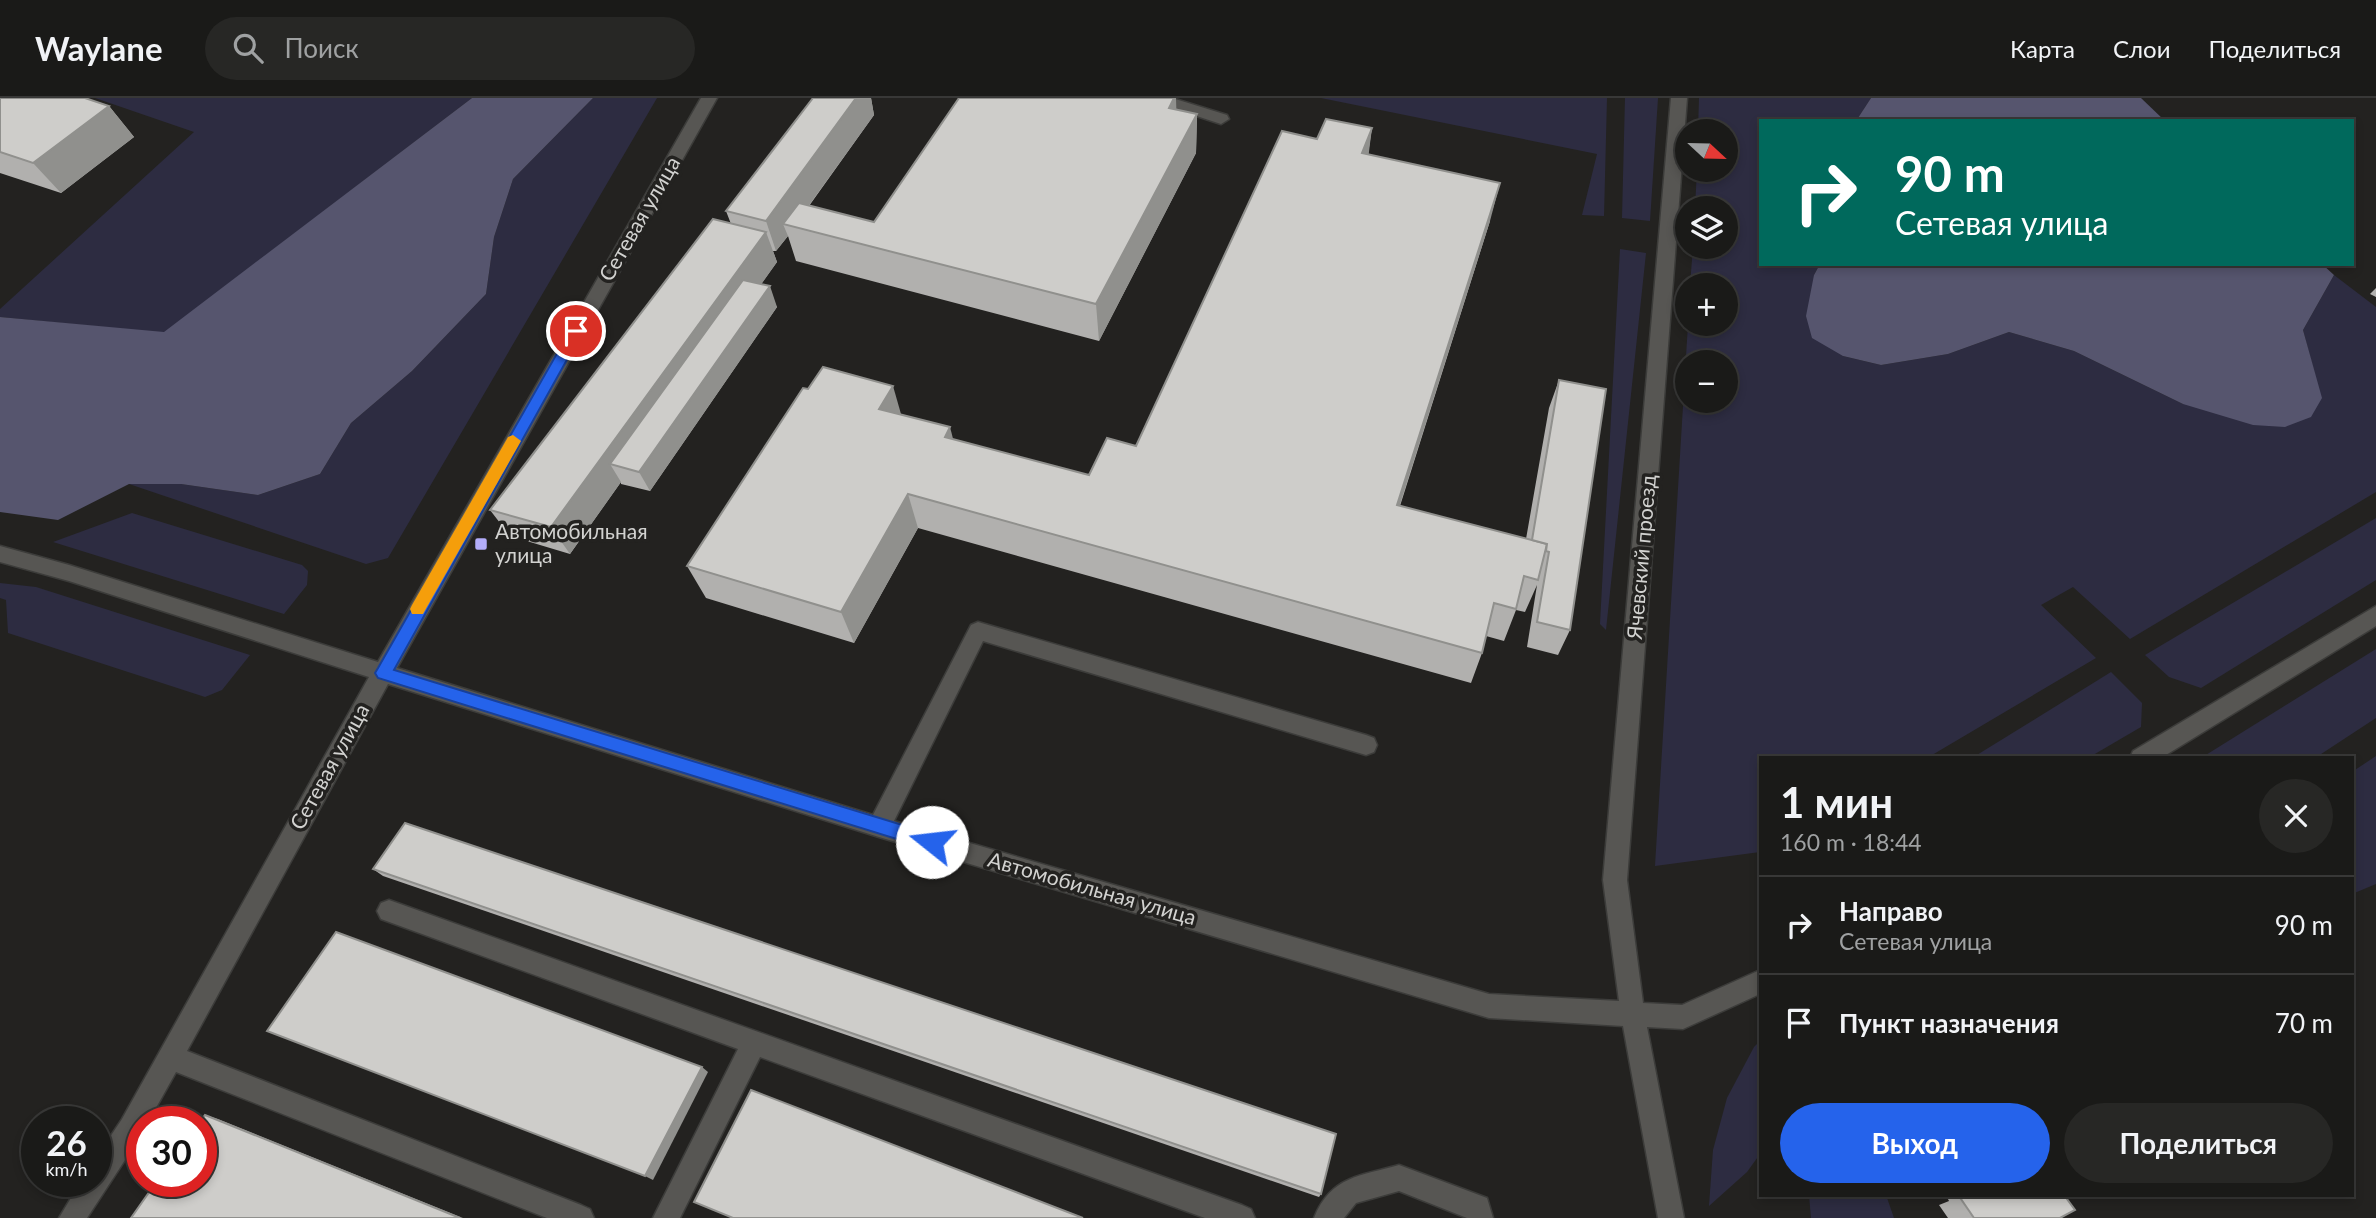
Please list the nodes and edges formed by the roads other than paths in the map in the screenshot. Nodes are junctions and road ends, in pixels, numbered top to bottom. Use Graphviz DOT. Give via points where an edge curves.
graph roads {
  1 [pos="709,98"];
  2 [pos="1156,98"];
  3 [pos="1679,98"];
  4 [pos="1221,119"];
  5 [pos="0,554"];
  6 [pos="2376,615"];
  7 [pos="383,673"];
  8 [pos="1366,744"];
  9 [pos="2144,756"];
  10 [pos="879,827"];
  11 [pos="389,911"];
  12 [pos="1759,982"];
  13 [pos="1633,1016"];
  14 [pos="754,1042"];
  15 [pos="170,1057"];
  16 [pos="112,1157"];
  17 [pos="86,1197"];
  18 [pos="72,1218"];
  19 [pos="581,1218"];
  20 [pos="666,1218"];
  21 [pos="1242,1218"];
  22 [pos="1327,1218"];
  23 [pos="1480,1218"];
  24 [pos="1671,1218"];
  1 -- 7 [label="street, Сетевая улица"];
  2 -- 4 [label="street"];
  3 -- 13 [label="street, Ячевский проезд" via="1615,880"];
  5 -- 7 [label="street, Автомобильная улица"];
  6 -- 9 [label="street"];
  7 -- 10 [label="street, Автомобильная улица"];
  7 -- 15 [label="street, Сетевая улица"];
  8 -- 10 [label="street" via="978,631"];
  10 -- 13 [label="street, Автомобильная улица" via="1489,1006"];
  11 -- 14 [label="street"];
  12 -- 13 [label="street, Автомобильная улица" via="1683,1017"];
  13 -- 24 [label="street"];
  14 -- 20 [label="street"];
  14 -- 21 [label="street"];
  15 -- 16 [label="street, Сетевая улица"];
  15 -- 19 [label="street"];
  17 -- 18 [label="street, Сетевая улица"];
  22 -- 23 [label="street" via="1348,1192 1399,1178 1478,1207"];
}
